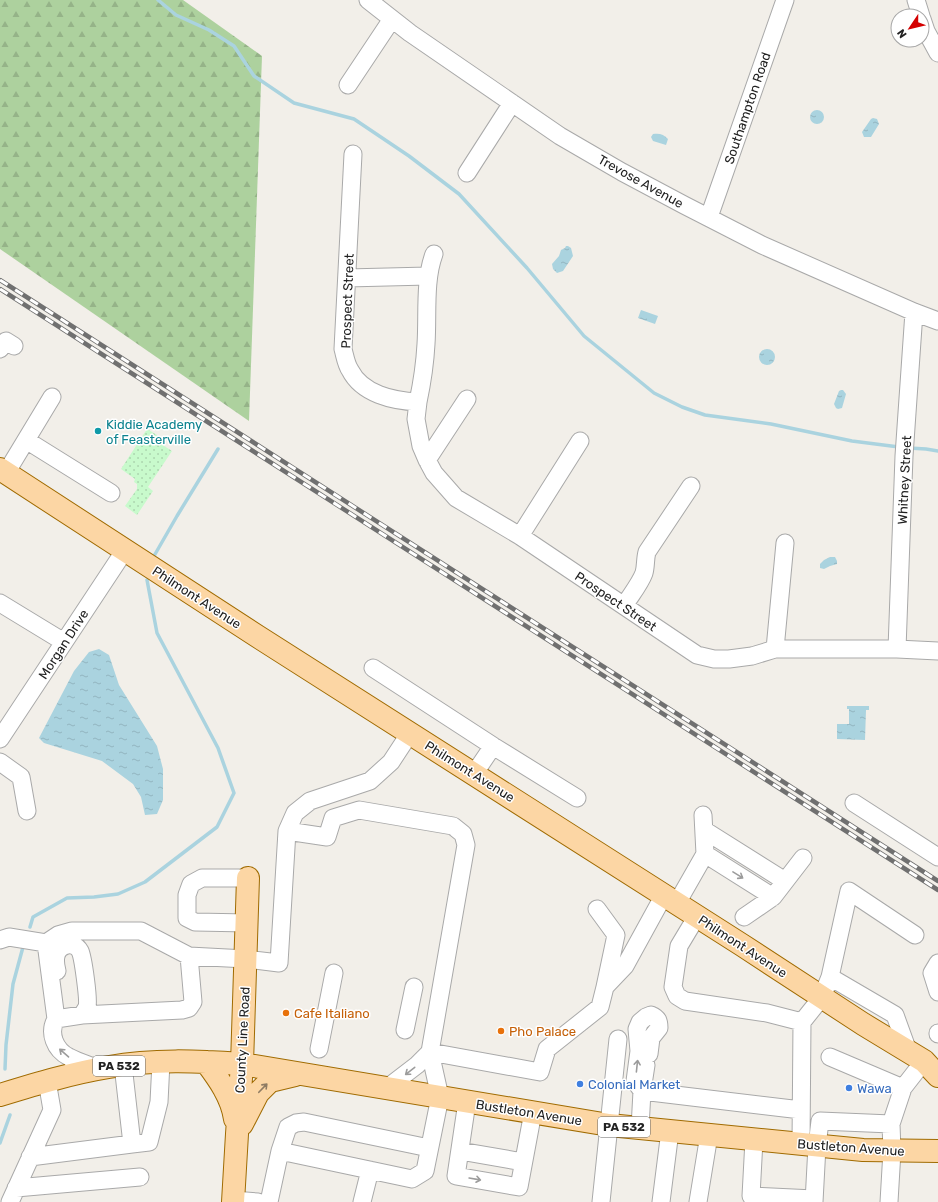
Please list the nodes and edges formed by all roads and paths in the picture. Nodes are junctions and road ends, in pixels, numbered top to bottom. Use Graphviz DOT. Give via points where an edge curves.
graph roads {
  1 [pos="368,0"];
  2 [pos="785,0"];
  3 [pos="392,19"];
  4 [pos="930,38"];
  5 [pos="938,53"];
  6 [pos="348,85"];
  7 [pos="512,103"];
  8 [pos="353,154"];
  9 [pos="467,173"];
  10 [pos="709,217"];
  11 [pos="434,254"];
  12 [pos="428,276"];
  13 [pos="347,278"];
  14 [pos="914,312"];
  15 [pos="938,321"];
  16 [pos="52,397"];
  17 [pos="467,399"];
  18 [pos="418,402"];
  19 [pos="26,440"];
  20 [pos="580,441"];
  21 [pos="427,460"];
  22 [pos="3,471"];
  23 [pos="691,486"];
  24 [pos="111,493"];
  25 [pos="520,536"];
  26 [pos="785,543"];
  27 [pos="125,550"];
  28 [pos="0,603"];
  29 [pos="624,606"];
  30 [pos="64,642"];
  31 [pos="774,649"];
  32 [pos="897,649"];
  33 [pos="938,651"];
  34 [pos="373,668"];
  35 [pos="410,733"];
  36 [pos="0,739"];
  37 [pos="493,746"];
  38 [pos="0,762"];
  39 [pos="474,774"];
  40 [pos="577,798"];
  41 [pos="854,803"];
  42 [pos="27,811"];
  43 [pos="287,831"];
  44 [pos="706,854"];
  45 [pos="938,857"];
  46 [pos="803,858"];
  47 [pos="248,878"];
  48 [pos="785,881"];
  49 [pos="773,897"];
  50 [pos="670,899"];
  51 [pos="597,909"];
  52 [pos="697,916"];
  53 [pos="744,917"];
  54 [pos="248,923"];
  55 [pos="85,931"];
  56 [pos="915,936"];
  57 [pos="0,940"];
  58 [pos="46,943"];
  59 [pos="188,956"];
  60 [pos="246,959"];
  61 [pos="938,963"];
  62 [pos="84,964"];
  63 [pos="334,973"];
  64 [pos="830,977"];
  65 [pos="414,987"];
  66 [pos="605,987"];
  67 [pos="938,992"];
  68 [pos="860,994"];
  69 [pos="822,997"];
  70 [pos="89,1012"];
  71 [pos="849,1014"];
  72 [pos="58,1019"];
  73 [pos="802,1022"];
  74 [pos="406,1030"];
  75 [pos="618,1039"];
  76 [pos="319,1049"];
  77 [pos="430,1052"];
  78 [pos="830,1057"];
  79 [pos="160,1062"];
  80 [pos="206,1062"];
  81 [pos="923,1063"];
  82 [pos="242,1064"];
  83 [pos="123,1065"];
  84 [pos="98,1069"];
  85 [pos="298,1074"];
  86 [pos="47,1081"];
  87 [pos="387,1088"];
  88 [pos="903,1088"];
  89 [pos="642,1091"];
  90 [pos="0,1094"];
  91 [pos="440,1097"];
  92 [pos="467,1102"];
  93 [pos="802,1110"];
  94 [pos="533,1112"];
  95 [pos="892,1124"];
  96 [pos="609,1125"];
  97 [pos="640,1128"];
  98 [pos="670,1132"];
  99 [pos="237,1134"];
  100 [pos="709,1135"];
  101 [pos="754,1140"];
  102 [pos="132,1144"];
  103 [pos="809,1145"];
  104 [pos="429,1148"];
  105 [pos="280,1151"];
  106 [pos="460,1151"];
  107 [pos="892,1151"];
  108 [pos="938,1151"];
  109 [pos="30,1157"];
  110 [pos="523,1162"];
  111 [pos="370,1170"];
  112 [pos="140,1177"];
  113 [pos="13,1195"];
  114 [pos="814,1200"];
  115 [pos="233,1201"];
  116 [pos="258,1202"];
  117 [pos="269,1202"];
  118 [pos="362,1202"];
  119 [pos="601,1202"];
  120 [pos="661,1202"];
  121 [pos="698,1202"];
  122 [pos="889,1202"];
  1 -- 3 [label="street, Trevose Avenue"];
  2 -- 10 [label="street, Southampton Road"];
  3 -- 6 [label="street"];
  3 -- 7 [label="street, Trevose Avenue"];
  4 -- 5 [label="street"];
  7 -- 9 [label="street"];
  7 -- 10 [label="street, Trevose Avenue" via="560,136 622,172"];
  8 -- 13 [label="street, Prospect Street"];
  10 -- 14 [label="street, Trevose Avenue" via="762,245"];
  11 -- 12 [label="street, Prospect Street"];
  12 -- 13 [label="street"];
  12 -- 18 [label="street, Prospect Street" via="424,373"];
  13 -- 18 [label="street, Prospect Street" via="343,349 350,370 362,384 379,394 402,401"];
  14 -- 15 [label="street, Trevose Avenue"];
  14 -- 32 [label="street, Whitney Street" via="904,456"];
  16 -- 19 [label="street"];
  17 -- 21 [label="street"];
  18 -- 21 [label="street, Prospect Street" via="416,419 421,446"];
  19 -- 22 [label="street"];
  19 -- 24 [label="street"];
  20 -- 25 [label="street"];
  21 -- 25 [label="street, Prospect Street" via="434,474 456,498"];
  22 -- 27 [label="main road, Philmont Avenue"];
  23 -- 29 [label="street" via="647,552 643,575"];
  25 -- 29 [label="street, Prospect Street"];
  26 -- 31 [label="street"];
  27 -- 30 [label="street, Morgan Drive"];
  27 -- 35 [label="main road, Philmont Avenue"];
  28 -- 30 [label="street"];
  29 -- 31 [label="street, Prospect Street" via="697,655 729,659 752,656"];
  30 -- 36 [label="street, Morgan Drive"];
  31 -- 32 [label="street, Prospect Street"];
  32 -- 33 [label="street, Prospect Street"];
  34 -- 37 [label="street"];
  35 -- 39 [label="main road, Philmont Avenue"];
  35 -- 43 [label="street" via="391,762 370,781 310,801 295,813"];
  37 -- 39 [label="street"];
  37 -- 40 [label="street"];
  38 -- 42 [label="street" via="21,777"];
  39 -- 50 [label="main road, Philmont Avenue"];
  41 -- 45 [label="street"];
  43 -- 60 [label="street" via="279,963"];
  43 -- 77 [label="street" via="327,837 333,818 359,810 453,826 463,834 466,845"];
  44 -- 48 [label="street" via="703,822"];
  44 -- 49 [label="street, one-way"];
  44 -- 50 [label="street"];
  46 -- 48 [label="street"];
  47 -- 54 [label="main road, County Line Road"];
  47 -- 54 [label="street" via="202,878 191,884 187,895 187,918 195,922"];
  48 -- 49 [label="street"];
  49 -- 53 [label="street"];
  50 -- 52 [label="main road, Philmont Avenue"];
  50 -- 66 [label="street" via="625,966"];
  51 -- 66 [label="street" via="616,935"];
  52 -- 69 [label="main road, Philmont Avenue"];
  52 -- 73 [label="street" via="679,946 673,987 677,996 685,1001 767,1013"];
  54 -- 60 [label="main road, County Line Road"];
  55 -- 58 [label="street" via="58,935"];
  55 -- 59 [label="street" via="142,931"];
  55 -- 62 [label="street"];
  56 -- 64 [label="street" via="849,891"];
  57 -- 58 [label="street" via="9,937"];
  58 -- 72 [label="street"];
  59 -- 60 [label="street"];
  59 -- 70 [label="street" via="193,1002 189,1008"];
  60 -- 82 [label="main road, County Line Road"];
  61 -- 67 [label="street" via="932,973"];
  62 -- 70 [label="street"];
  62 -- 72 [label="street" via="80,951 70,944 63,945 56,956"];
  63 -- 76 [label="street"];
  64 -- 68 [label="street"];
  64 -- 69 [label="street"];
  65 -- 74 [label="street"];
  66 -- 77 [label="street" via="600,1007 547,1049 540,1072"];
  68 -- 71 [label="street"];
  68 -- 81 [label="street" via="894,1015"];
  69 -- 71 [label="main road, Philmont Avenue"];
  69 -- 73 [label="street"];
  70 -- 72 [label="street"];
  71 -- 81 [label="main road, Philmont Avenue"];
  84 -- 72 [label="street, one-way" via="68,1057 60,1050 52,1030"];
  73 -- 93 [label="street"];
  75 -- 96 [label="street"];
  77 -- 87 [label="street, one-way"];
  77 -- 91 [label="street"];
  78 -- 88 [label="street"];
  79 -- 80 [label="main road, PA 532"];
  79 -- 83 [label="main road, PA 532"];
  79 -- 102 [label="street" via="159,1102 149,1142"];
  80 -- 82 [label="main road, PA 532"];
  80 -- 99 [label="main road" via="228,1097"];
  81 -- 88 [label="street"];
  82 -- 85 [label="main road, Bustleton Avenue / PA 532"];
  82 -- 99 [label="main road, County Line Road"];
  83 -- 84 [label="main road, PA 532"];
  83 -- 102 [label="street"];
  84 -- 86 [label="main road, PA 532"];
  85 -- 87 [label="main road, Bustleton Avenue / PA 532"];
  99 -- 85 [label="main road, one-way" via="258,1093 270,1081"];
  86 -- 90 [label="main road, PA 532"];
  86 -- 109 [label="street" via="52,1110"];
  87 -- 91 [label="main road, Bustleton Avenue / PA 532"];
  88 -- 95 [label="street"];
  89 -- 89 [label="street, one-way" via="635,1081 639,1052 637,1029 640,1022 651,1015 656,1017 659,1028 651,1038"];
  89 -- 93 [label="street"];
  89 -- 97 [label="street"];
  91 -- 92 [label="main road, Bustleton Avenue / PA 532"];
  91 -- 104 [label="street"];
  92 -- 94 [label="main road, Bustleton Avenue / PA 532"];
  92 -- 106 [label="street"];
  93 -- 103 [label="street"];
  94 -- 96 [label="main road, Bustleton Avenue / PA 532"];
  94 -- 110 [label="street"];
  95 -- 103 [label="street" via="820,1121"];
  95 -- 107 [label="street"];
  96 -- 97 [label="main road, Bustleton Avenue / PA 532"];
  96 -- 119 [label="street"];
  97 -- 98 [label="main road, Bustleton Avenue / PA 532"];
  98 -- 100 [label="main road, Bustleton Avenue / PA 532"];
  98 -- 120 [label="street"];
  99 -- 115 [label="main road, County Line Road"];
  100 -- 101 [label="main road, Bustleton Avenue / PA 532"];
  100 -- 121 [label="street"];
  101 -- 103 [label="main road, Bustleton Avenue / PA 532"];
  101 -- 114 [label="street" via="751,1196"];
  102 -- 109 [label="street"];
  103 -- 107 [label="main road, Bustleton Avenue / PA 532"];
  103 -- 114 [label="street"];
  104 -- 105 [label="street" via="304,1122 288,1127"];
  104 -- 111 [label="street" via="425,1171 412,1179"];
  105 -- 111 [label="street"];
  105 -- 117 [label="street"];
  106 -- 110 [label="street"];
  106 -- 110 [label="street, one-way" via="456,1176 519,1187"];
  107 -- 108 [label="main road, Bustleton Avenue / PA 532"];
  107 -- 122 [label="street"];
  109 -- 113 [label="street"];
  111 -- 118 [label="street"];
  112 -- 113 [label="street"];
  115 -- 116 [label="street"];
}
